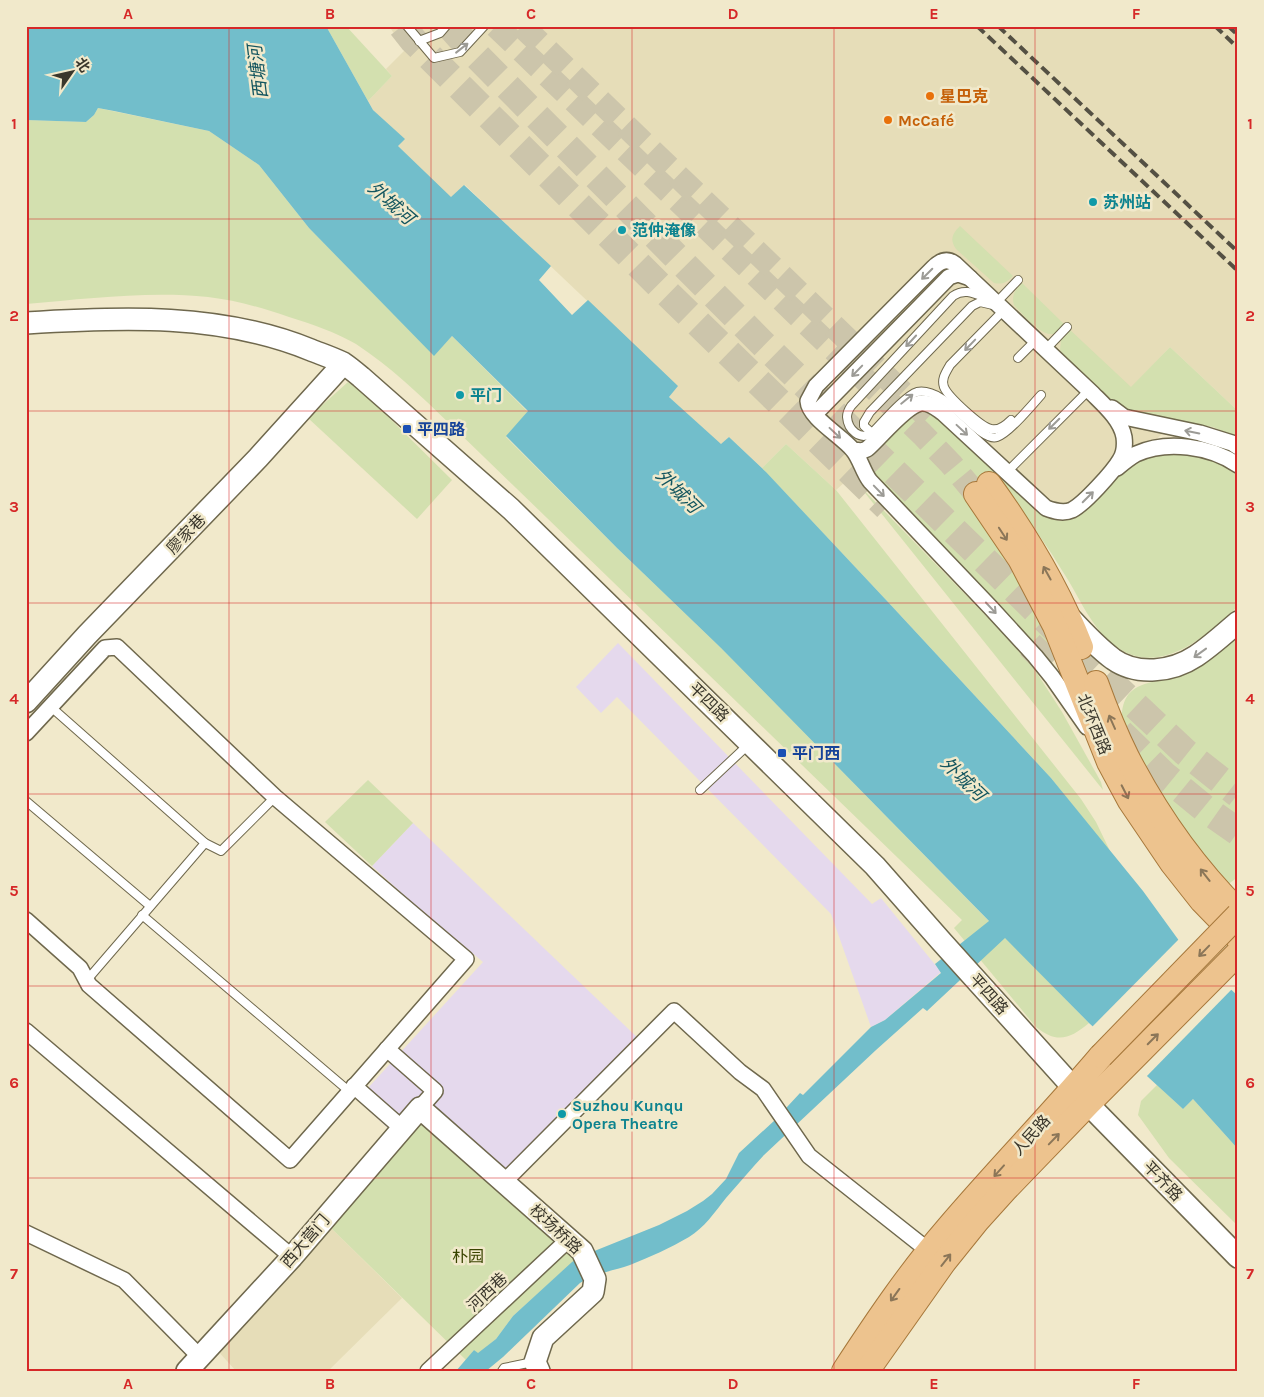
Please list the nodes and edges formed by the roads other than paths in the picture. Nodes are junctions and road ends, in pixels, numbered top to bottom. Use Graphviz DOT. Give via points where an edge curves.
graph roads {
  1 [pos="407,26"];
  2 [pos="446,26"];
  3 [pos="484,26"];
  4 [pos="419,41"];
  5 [pos="1018,280"];
  6 [pos="1000,306"];
  7 [pos="26,323"];
  8 [pos="1067,327"];
  9 [pos="1041,345"];
  10 [pos="1018,358"];
  11 [pos="343,364"];
  12 [pos="1091,392"];
  13 [pos="871,440"];
  14 [pos="1238,447"];
  15 [pos="853,450"];
  16 [pos="1238,465"];
  17 [pos="1108,475"];
  18 [pos="990,483"];
  19 [pos="1069,618"];
  20 [pos="1238,622"];
  21 [pos="26,702"];
  22 [pos="51,707"];
  23 [pos="26,733"];
  24 [pos="750,743"];
  25 [pos="1107,757"];
  26 [pos="700,790"];
  27 [pos="275,797"];
  28 [pos="26,801"];
  29 [pos="205,843"];
  30 [pos="150,906"];
  31 [pos="1238,911"];
  32 [pos="142,915"];
  33 [pos="1238,915"];
  34 [pos="26,920"];
  35 [pos="1238,938"];
  36 [pos="1238,954"];
  37 [pos="87,980"];
  38 [pos="26,1031"];
  39 [pos="387,1049"];
  40 [pos="352,1089"];
  41 [pos="1081,1096"];
  42 [pos="420,1108"];
  43 [pos="403,1129"];
  44 [pos="504,1182"];
  45 [pos="26,1233"];
  46 [pos="576,1245"];
  47 [pos="930,1251"];
  48 [pos="1238,1257"];
  49 [pos="292,1258"];
  50 [pos="193,1364"];
  51 [pos="537,1366"];
  52 [pos="428,1371"];
  53 [pos="502,1371"];
  54 [pos="844,1371"];
  55 [pos="867,1371"];
  1 -- 4 [label="lane"];
  2 -- 4 [label="lane" via="440,33"];
  4 -- 3 [label="lane, one-way" via="434,58 460,52"];
  5 -- 6 [label="lane"];
  6 -- 9 [label="street"];
  6 -- 13 [label="lane" via="985,302 972,306 870,412 864,426"];
  6 -- 13 [label="lane, one-way" via="972,292 956,294 851,406 847,419 853,431"];
  6 -- 13 [label="lane" via="950,365 944,386 961,407 990,429 1000,429 1040,394 1010,427 991,438 937,396 916,392"];
  6 -- 15 [label="street, one-way" via="952,262 938,264 813,389 809,408"];
  7 -- 11 [label="main road, 平四路" via="142,318 230,326 287,340"];
  8 -- 9 [label="lane"];
  9 -- 10 [label="lane"];
  9 -- 12 [label="street"];
  11 -- 21 [label="main road, 廖家巷"];
  11 -- 24 [label="main road, 平四路" via="511,509"];
  14 -- 12 [label="street, one-way" via="1200,433 1124,417"];
  12 -- 17 [label="street" via="1117,420 1124,438 1120,461"];
  12 -- 18 [label="lane, one-way"];
  13 -- 15 [label="street" via="862,451"];
  13 -- 18 [label="street, one-way" via="909,408 929,404 943,412"];
  15 -- 25 [label="street, one-way" via="870,481 1052,677"];
  16 -- 17 [label="street" via="1211,452 1162,448 1135,455"];
  18 -- 17 [label="street, one-way" via="1058,512 1071,511"];
  19 -- 18 [label="main road, 北环西路, one-way" via="1034,550"];
  18 -- 25 [label="main road, 北环西路, one-way" via="1020,559 1055,626"];
  20 -- 19 [label="main road, one-way" via="1194,657 1150,671 1114,660"];
  31 -- 19 [label="main road, 北环西路, one-way" via="1186,852 1145,791 1110,719"];
  22 -- 23 [label="street"];
  22 -- 27 [label="street" via="105,648 117,647"];
  22 -- 29 [label="lane"];
  24 -- 26 [label="lane"];
  24 -- 41 [label="main road, 平四路" via="875,866"];
  25 -- 35 [label="main road, 北环西路, one-way" via="1130,801 1172,863 1202,901"];
  27 -- 29 [label="lane" via="221,851"];
  27 -- 39 [label="street" via="466,959"];
  28 -- 30 [label="lane"];
  29 -- 30 [label="lane"];
  30 -- 32 [label="lane"];
  32 -- 37 [label="lane"];
  32 -- 40 [label="lane"];
  33 -- 41 [label="main road, 人民路, one-way, bridge" via="1101,1056"];
  34 -- 37 [label="street" via="80,968"];
  41 -- 36 [label="main road, 人民路, one-way" via="1118,1074"];
  37 -- 40 [label="street" via="290,1160"];
  38 -- 49 [label="street"];
  39 -- 40 [label="street"];
  39 -- 42 [label="street" via="435,1091"];
  40 -- 43 [label="street"];
  41 -- 47 [label="main road, 人民路, one-way" via="959,1215"];
  41 -- 48 [label="main road, 平齐路"];
  55 -- 41 [label="main road, 人民路, one-way" via="933,1276"];
  42 -- 43 [label="main road, 西大营门"];
  42 -- 44 [label="main road, 校场桥路"];
  43 -- 49 [label="main road, 西大营门"];
  44 -- 46 [label="main road, 校场桥路"];
  44 -- 47 [label="street" via="674,1011 763,1089 809,1156"];
  45 -- 50 [label="street" via="124,1280"];
  46 -- 51 [label="main road, 校场桥路" via="595,1279 593,1292 542,1338"];
  46 -- 52 [label="street, 河西巷"];
  47 -- 54 [label="main road, 人民路, one-way" via="896,1293"];
  49 -- 50 [label="main road, 西大营门"];
  51 -- 53 [label="lane" via="504,1368"];
}
